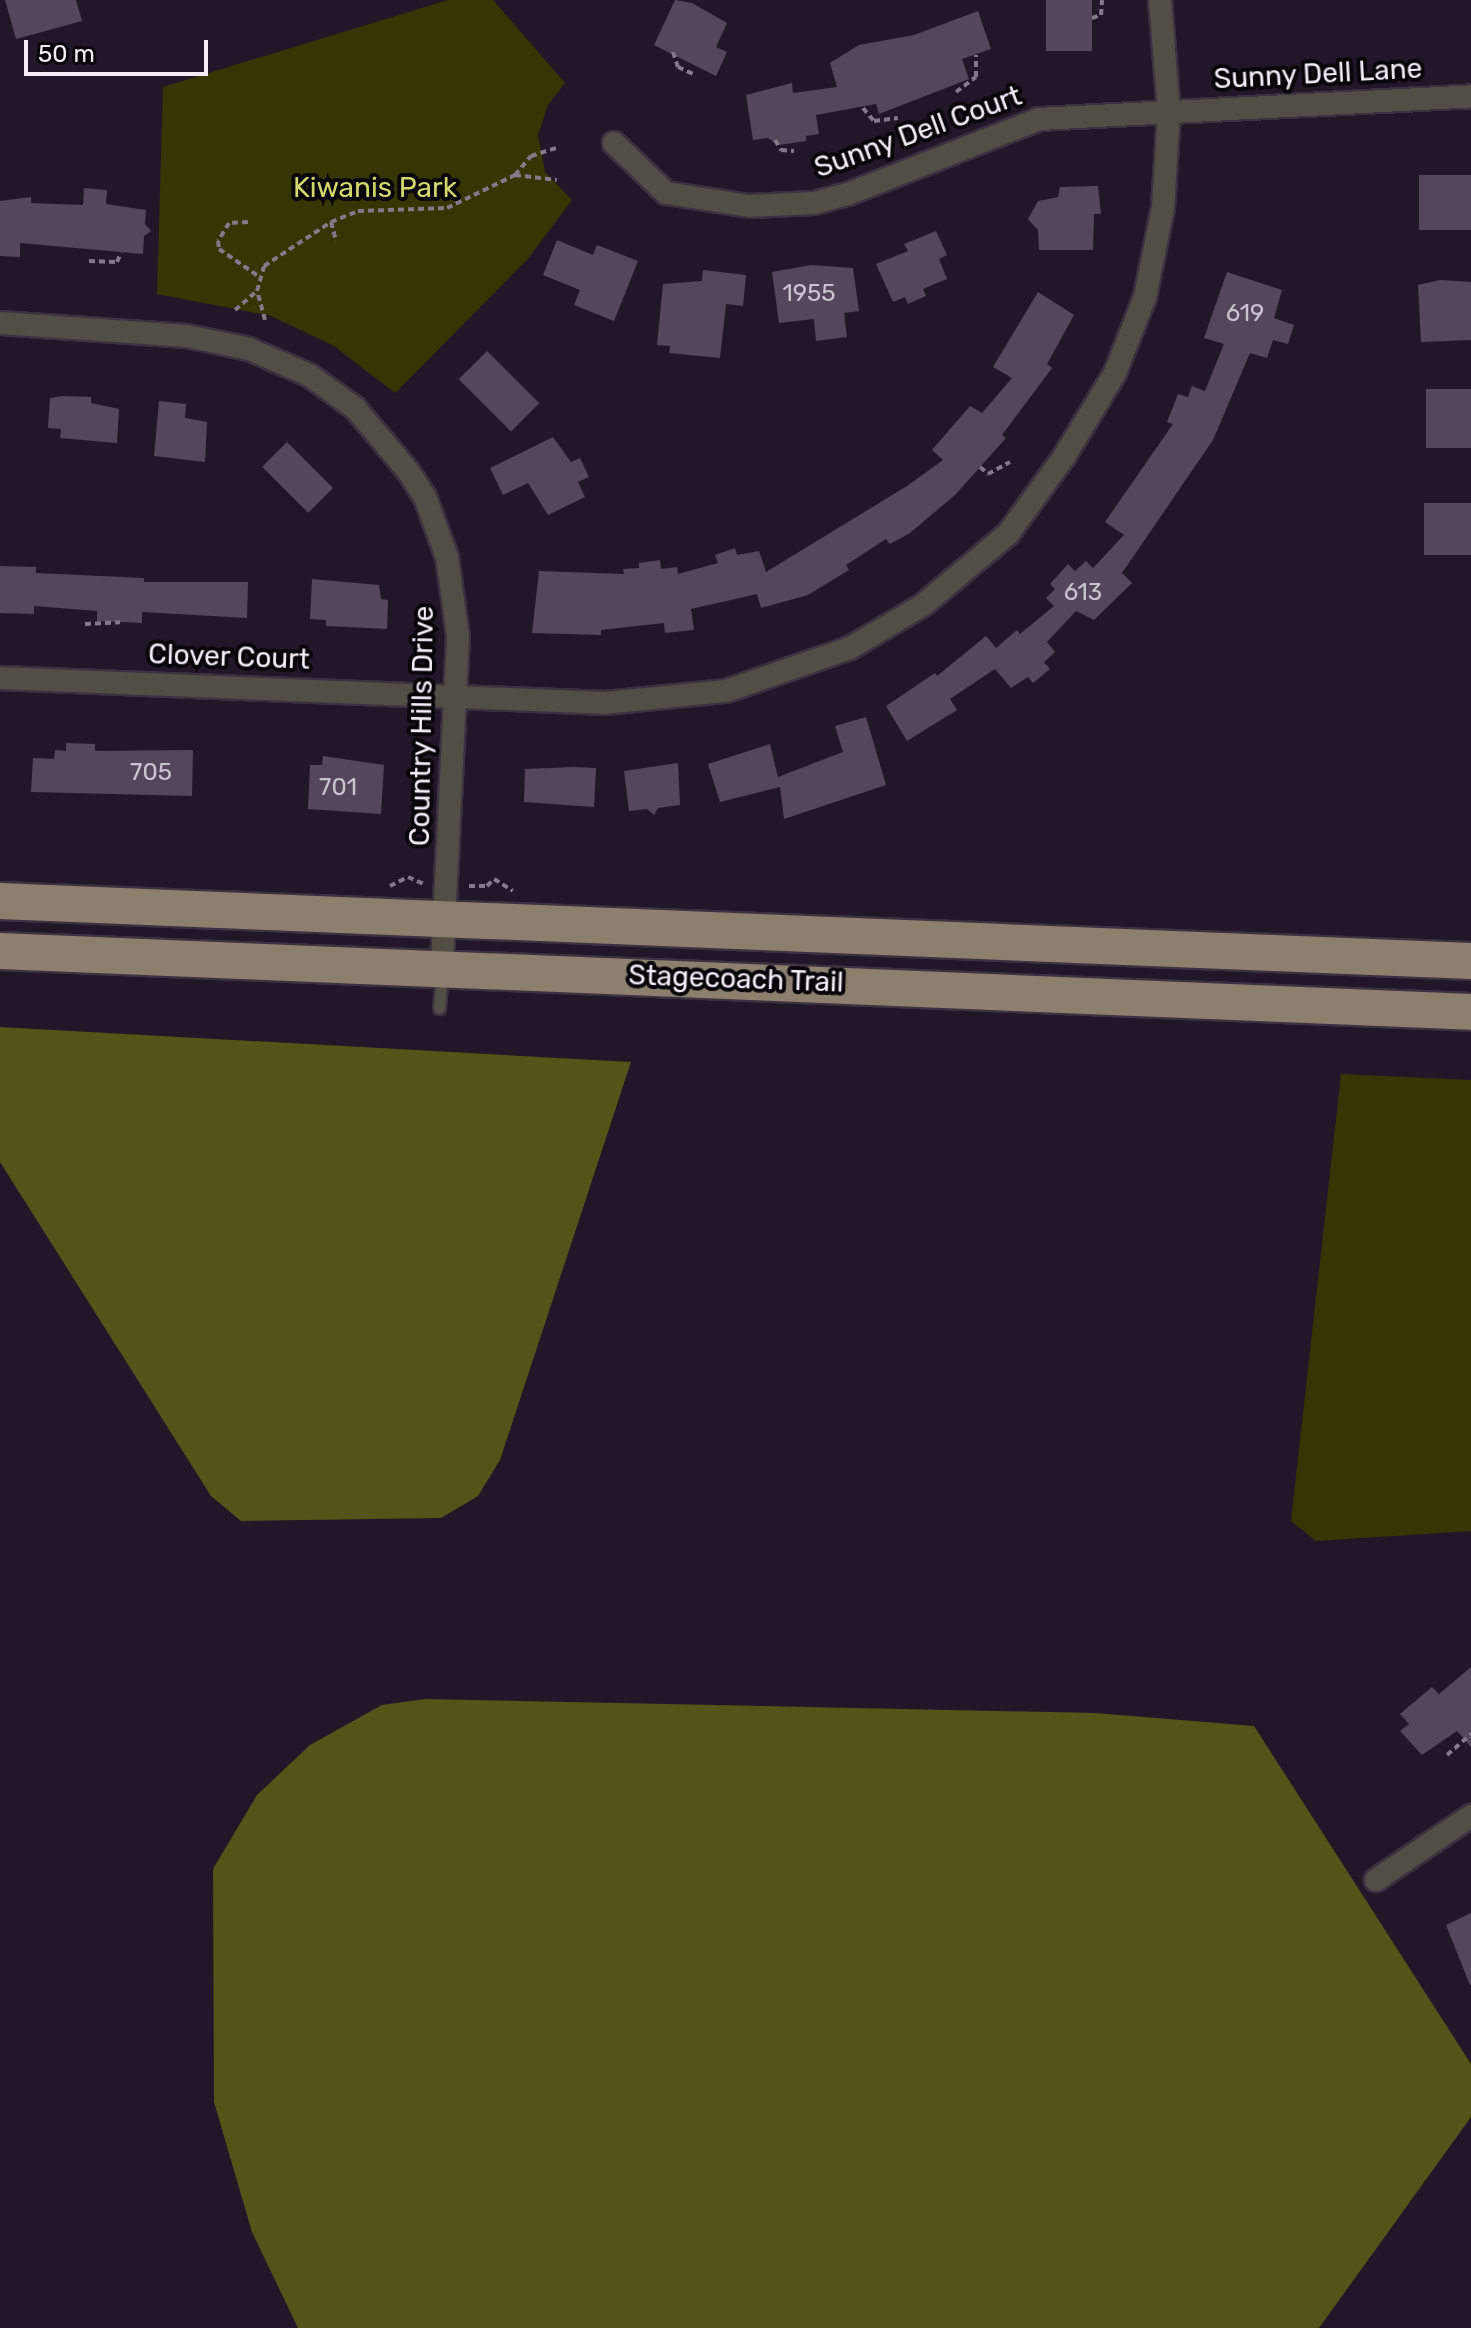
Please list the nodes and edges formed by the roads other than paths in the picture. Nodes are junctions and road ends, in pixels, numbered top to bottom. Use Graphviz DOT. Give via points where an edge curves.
graph roads {
  1 [pos="1160,0"];
  2 [pos="1471,96"];
  3 [pos="1169,112"];
  4 [pos="614,143"];
  5 [pos="0,323"];
  6 [pos="0,678"];
  7 [pos="456,696"];
  8 [pos="0,901"];
  9 [pos="445,917"];
  10 [pos="0,951"];
  11 [pos="1471,961"];
  12 [pos="442,967"];
  13 [pos="439,1008"];
  14 [pos="1471,1012"];
  15 [pos="1471,1816"];
  16 [pos="1376,1880"];
  1 -- 3 [label="street, Clover Court"];
  2 -- 3 [label="street, Sunny Dell Lane"];
  3 -- 4 [label="street, Sunny Dell Court" via="1039,119 848,194 762,206 700,203 666,193"];
  3 -- 7 [label="street, Clover Court" via="1163,208 1145,297 1115,373 1064,457 1008,534 975,567 850,648 726,691 605,703"];
  5 -- 7 [label="street, Country Hills Drive" via="226,343 285,362 355,408 408,471 437,526 456,604"];
  6 -- 7 [label="street, Clover Court"];
  7 -- 9 [label="street, Country Hills Drive"];
  8 -- 9 [label="main road, Stagecoach Trail"];
  9 -- 11 [label="main road, Stagecoach Trail"];
  9 -- 12 [label="street, Country Hills Drive"];
  10 -- 12 [label="main road, Stagecoach Trail"];
  12 -- 13 [label="lane"];
  12 -- 14 [label="main road, Stagecoach Trail"];
  15 -- 16 [label="street"];
}
